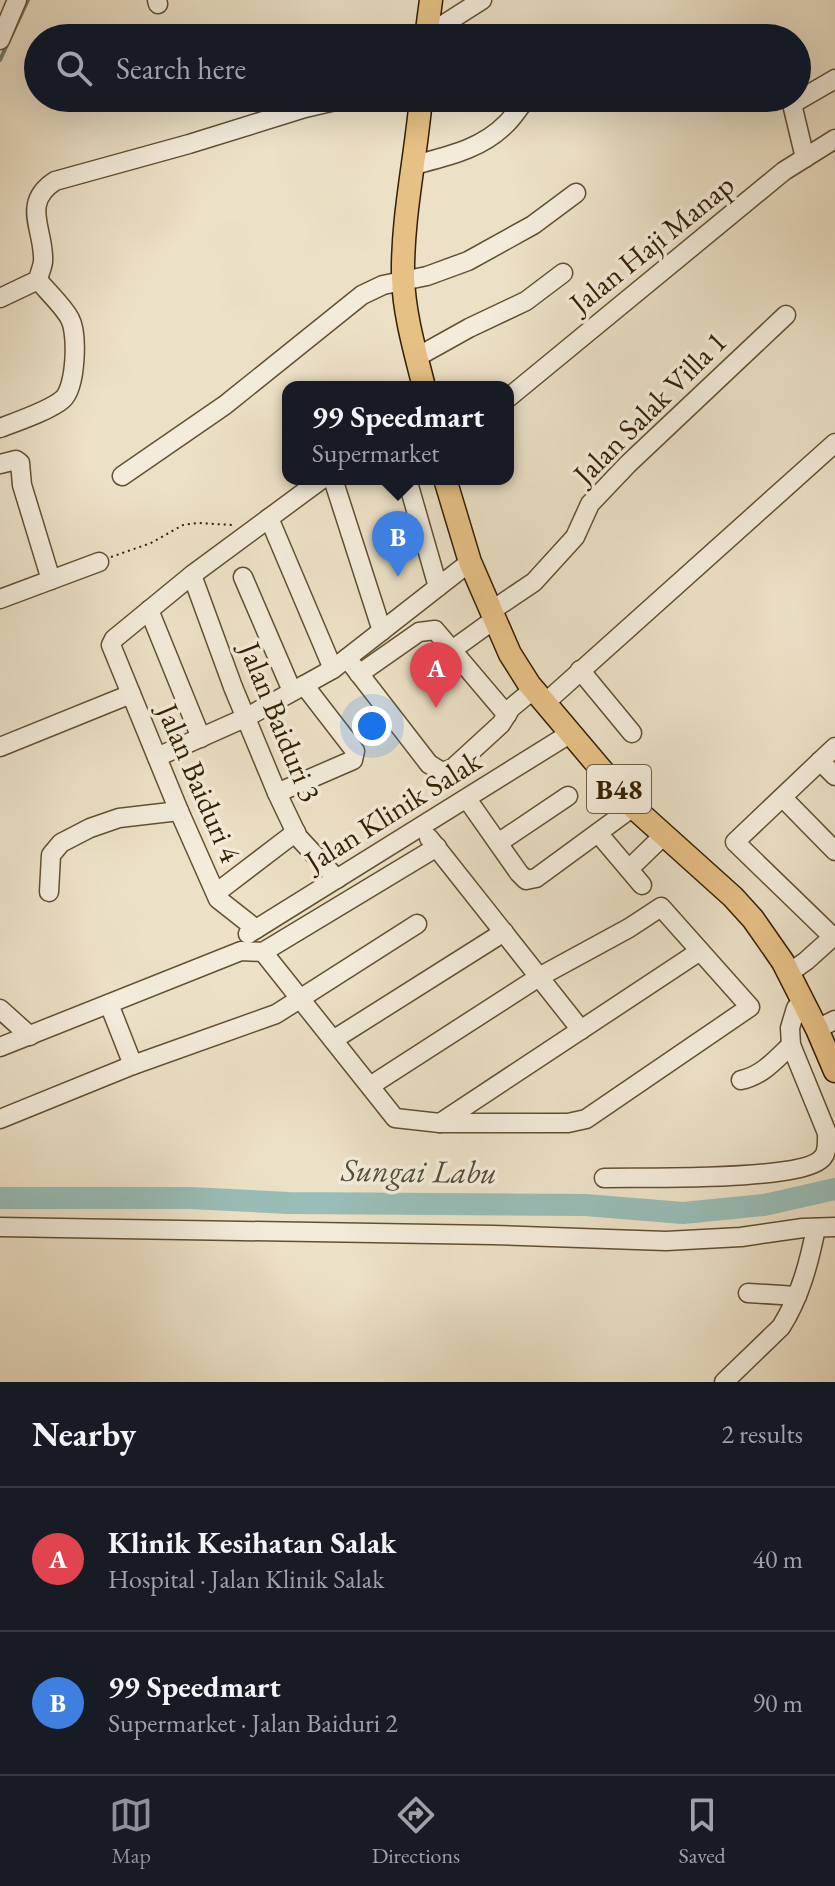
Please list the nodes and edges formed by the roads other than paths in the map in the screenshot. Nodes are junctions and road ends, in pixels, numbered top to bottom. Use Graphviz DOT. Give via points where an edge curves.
graph roads {
  1 [pos="17,0"];
  2 [pos="431,0"];
  3 [pos="482,0"];
  4 [pos="428,24"];
  5 [pos="446,24"];
  6 [pos="0,40"];
  7 [pos="835,79"];
  8 [pos="811,93"];
  9 [pos="292,112"];
  10 [pos="420,112"];
  11 [pos="517,112"];
  12 [pos="794,112"];
  13 [pos="835,139"];
  14 [pos="805,158"];
  15 [pos="414,165"];
  16 [pos="576,193"];
  17 [pos="563,273"];
  18 [pos="38,280"];
  19 [pos="403,280"];
  20 [pos="0,298"];
  21 [pos="786,315"];
  22 [pos="417,357"];
  23 [pos="423,381"];
  24 [pos="514,393"];
  25 [pos="0,428"];
  26 [pos="835,443"];
  27 [pos="0,464"];
  28 [pos="122,476"];
  29 [pos="314,485"];
  30 [pos="335,485"];
  31 [pos="409,485"];
  32 [pos="447,485"];
  33 [pos="269,518"];
  34 [pos="99,562"];
  35 [pos="470,562"];
  36 [pos="192,575"];
  37 [pos="243,577"];
  38 [pos="51,580"];
  39 [pos="438,587"];
  40 [pos="0,599"];
  41 [pos="149,610"];
  42 [pos="493,615"];
  43 [pos="382,631"];
  44 [pos="452,650"];
  45 [pos="340,663"];
  46 [pos="580,670"];
  47 [pos="359,674"];
  48 [pos="298,688"];
  49 [pos="131,694"];
  50 [pos="540,696"];
  51 [pos="507,715"];
  52 [pos="247,717"];
  53 [pos="571,733"];
  54 [pos="632,733"];
  55 [pos="201,738"];
  56 [pos="0,747"];
  57 [pos="835,747"];
  58 [pos="157,757"];
  59 [pos="820,761"];
  60 [pos="835,776"];
  61 [pos="277,793"];
  62 [pos="568,796"];
  63 [pos="783,798"];
  64 [pos="467,799"];
  65 [pos="633,807"];
  66 [pos="179,811"];
  67 [pos="421,828"];
  68 [pos="296,832"];
  69 [pos="598,833"];
  70 [pos="664,835"];
  71 [pos="498,843"];
  72 [pos="437,847"];
  73 [pos="835,851"];
  74 [pos="629,869"];
  75 [pos="337,879"];
  76 [pos="642,885"];
  77 [pos="49,892"];
  78 [pos="216,893"];
  79 [pos="417,924"];
  80 [pos="504,932"];
  81 [pos="834,936"];
  82 [pos="247,939"];
  83 [pos="700,951"];
  84 [pos="263,952"];
  85 [pos="789,973"];
  86 [pos="539,977"];
  87 [pos="299,998"];
  88 [pos="804,1001"];
  89 [pos="109,1004"];
  90 [pos="0,1009"];
  91 [pos="826,1024"];
  92 [pos="581,1030"];
  93 [pos="30,1036"];
  94 [pos="333,1040"];
  95 [pos="791,1045"];
  96 [pos="0,1047"];
  97 [pos="133,1065"];
  98 [pos="835,1071"];
  99 [pos="741,1080"];
  100 [pos="370,1086"];
  101 [pos="0,1119"];
  102 [pos="440,1123"];
  103 [pos="604,1178"];
  104 [pos="0,1227"];
  105 [pos="835,1227"];
  106 [pos="816,1228"];
  107 [pos="748,1293"];
  108 [pos="797,1296"];
  109 [pos="724,1382"];
  1 -- 6 [label="street"];
  2 -- 4 [label="main road"];
  3 -- 5 [label="street"];
  7 -- 8 [label="street"];
  9 -- 18 [label="street" via="44,188 36,200 43,262"];
  10 -- 15 [label="main road"];
  11 -- 15 [label="street" via="462,153"];
  12 -- 14 [label="street"];
  13 -- 14 [label="street, Jalan Haji Manap"];
  14 -- 24 [label="street, Jalan Haji Manap"];
  15 -- 19 [label="main road"];
  16 -- 19 [label="street" via="533,225 468,261"];
  17 -- 22 [label="street" via="526,301"];
  18 -- 20 [label="street"];
  18 -- 25 [label="street" via="71,320 72,382 65,398"];
  19 -- 22 [label="main road"];
  19 -- 28 [label="street" via="362,295 225,405"];
  21 -- 42 [label="street, Jalan Salak Villa 1" via="628,464 590,504 575,537 534,582"];
  22 -- 23 [label="main road"];
  26 -- 46 [label="street"];
  27 -- 38 [label="street" via="20,463"];
  29 -- 33 [label="street"];
  30 -- 43 [label="street"];
  31 -- 39 [label="street"];
  32 -- 35 [label="main road, B48"];
  33 -- 36 [label="street"];
  33 -- 45 [label="street"];
  34 -- 38 [label="street"];
  35 -- 39 [label="street"];
  35 -- 42 [label="main road, B48"];
  36 -- 41 [label="street"];
  36 -- 52 [label="street, Jalan Baiduri 3"];
  37 -- 48 [label="street"];
  38 -- 40 [label="street"];
  39 -- 43 [label="street"];
  41 -- 49 [label="street, Jalan Baiduri 4" via="111,645"];
  41 -- 55 [label="street"];
  42 -- 44 [label="street, Jalan Salak Villa 1"];
  42 -- 50 [label="main road, B48" via="510,654"];
  43 -- 45 [label="street"];
  44 -- 47 [label="street" via="435,630 419,632"];
  44 -- 51 [label="street"];
  45 -- 47 [label="street"];
  45 -- 48 [label="street"];
  46 -- 50 [label="street"];
  46 -- 54 [label="street"];
  47 -- 51 [label="street" via="429,764 442,772 453,768"];
  48 -- 52 [label="street"];
  48 -- 61 [label="street" via="355,751 353,760"];
  49 -- 56 [label="street"];
  49 -- 58 [label="street, Jalan Baiduri 4"];
  50 -- 51 [label="street" via="511,708"];
  50 -- 53 [label="main road, B48"];
  52 -- 55 [label="street"];
  52 -- 61 [label="street, Jalan Baiduri 3"];
  53 -- 64 [label="street, Jalan Klinik Salak"];
  53 -- 65 [label="main road, B48"];
  55 -- 58 [label="street"];
  57 -- 59 [label="street"];
  58 -- 66 [label="street, Jalan Baiduri 4"];
  59 -- 60 [label="street"];
  59 -- 63 [label="street"];
  61 -- 68 [label="street, Jalan Baiduri 3"];
  62 -- 71 [label="street"];
  63 -- 73 [label="street"];
  63 -- 81 [label="street" via="735,842"];
  64 -- 67 [label="street, Jalan Klinik Salak"];
  64 -- 71 [label="street"];
  65 -- 69 [label="street"];
  65 -- 70 [label="main road, B48"];
  66 -- 77 [label="street" via="119,818 61,843 51,855"];
  66 -- 78 [label="street, Jalan Baiduri 4"];
  67 -- 72 [label="street"];
  67 -- 75 [label="street, Jalan Klinik Salak"];
  68 -- 75 [label="street, Jalan Baiduri 3"];
  68 -- 78 [label="street"];
  69 -- 71 [label="street" via="526,880"];
  69 -- 74 [label="street"];
  70 -- 74 [label="street"];
  70 -- 85 [label="main road, B48" via="753,919"];
  72 -- 80 [label="street"];
  72 -- 84 [label="street"];
  74 -- 76 [label="street"];
  75 -- 82 [label="street, Jalan Klinik Salak"];
  78 -- 82 [label="street, Jalan Baiduri 4"];
  79 -- 87 [label="street"];
  80 -- 86 [label="street"];
  80 -- 94 [label="street"];
  81 -- 85 [label="street"];
  82 -- 84 [label="street"];
  82 -- 89 [label="street"];
  83 -- 86 [label="street" via="661,907"];
  83 -- 92 [label="street"];
  83 -- 102 [label="street" via="750,1007 586,1119"];
  84 -- 87 [label="street"];
  85 -- 88 [label="main road, B48"];
  86 -- 92 [label="street"];
  86 -- 100 [label="street"];
  87 -- 94 [label="street"];
  87 -- 97 [label="street" via="276,1014"];
  88 -- 91 [label="main road, B48"];
  88 -- 95 [label="street" via="790,1028"];
  89 -- 93 [label="street"];
  89 -- 97 [label="street"];
  90 -- 93 [label="street"];
  91 -- 98 [label="main road, B48"];
  92 -- 102 [label="street"];
  93 -- 96 [label="street"];
  94 -- 100 [label="street"];
  95 -- 99 [label="street" via="761,1072"];
  95 -- 103 [label="street" via="827,1133 824,1156 816,1162 766,1174"];
  97 -- 101 [label="street"];
  100 -- 102 [label="street" via="395,1118"];
  104 -- 106 [label="street" via="666,1241"];
  105 -- 106 [label="street"];
  106 -- 108 [label="street"];
  107 -- 108 [label="street"];
  108 -- 109 [label="street" via="781,1327"];
}
